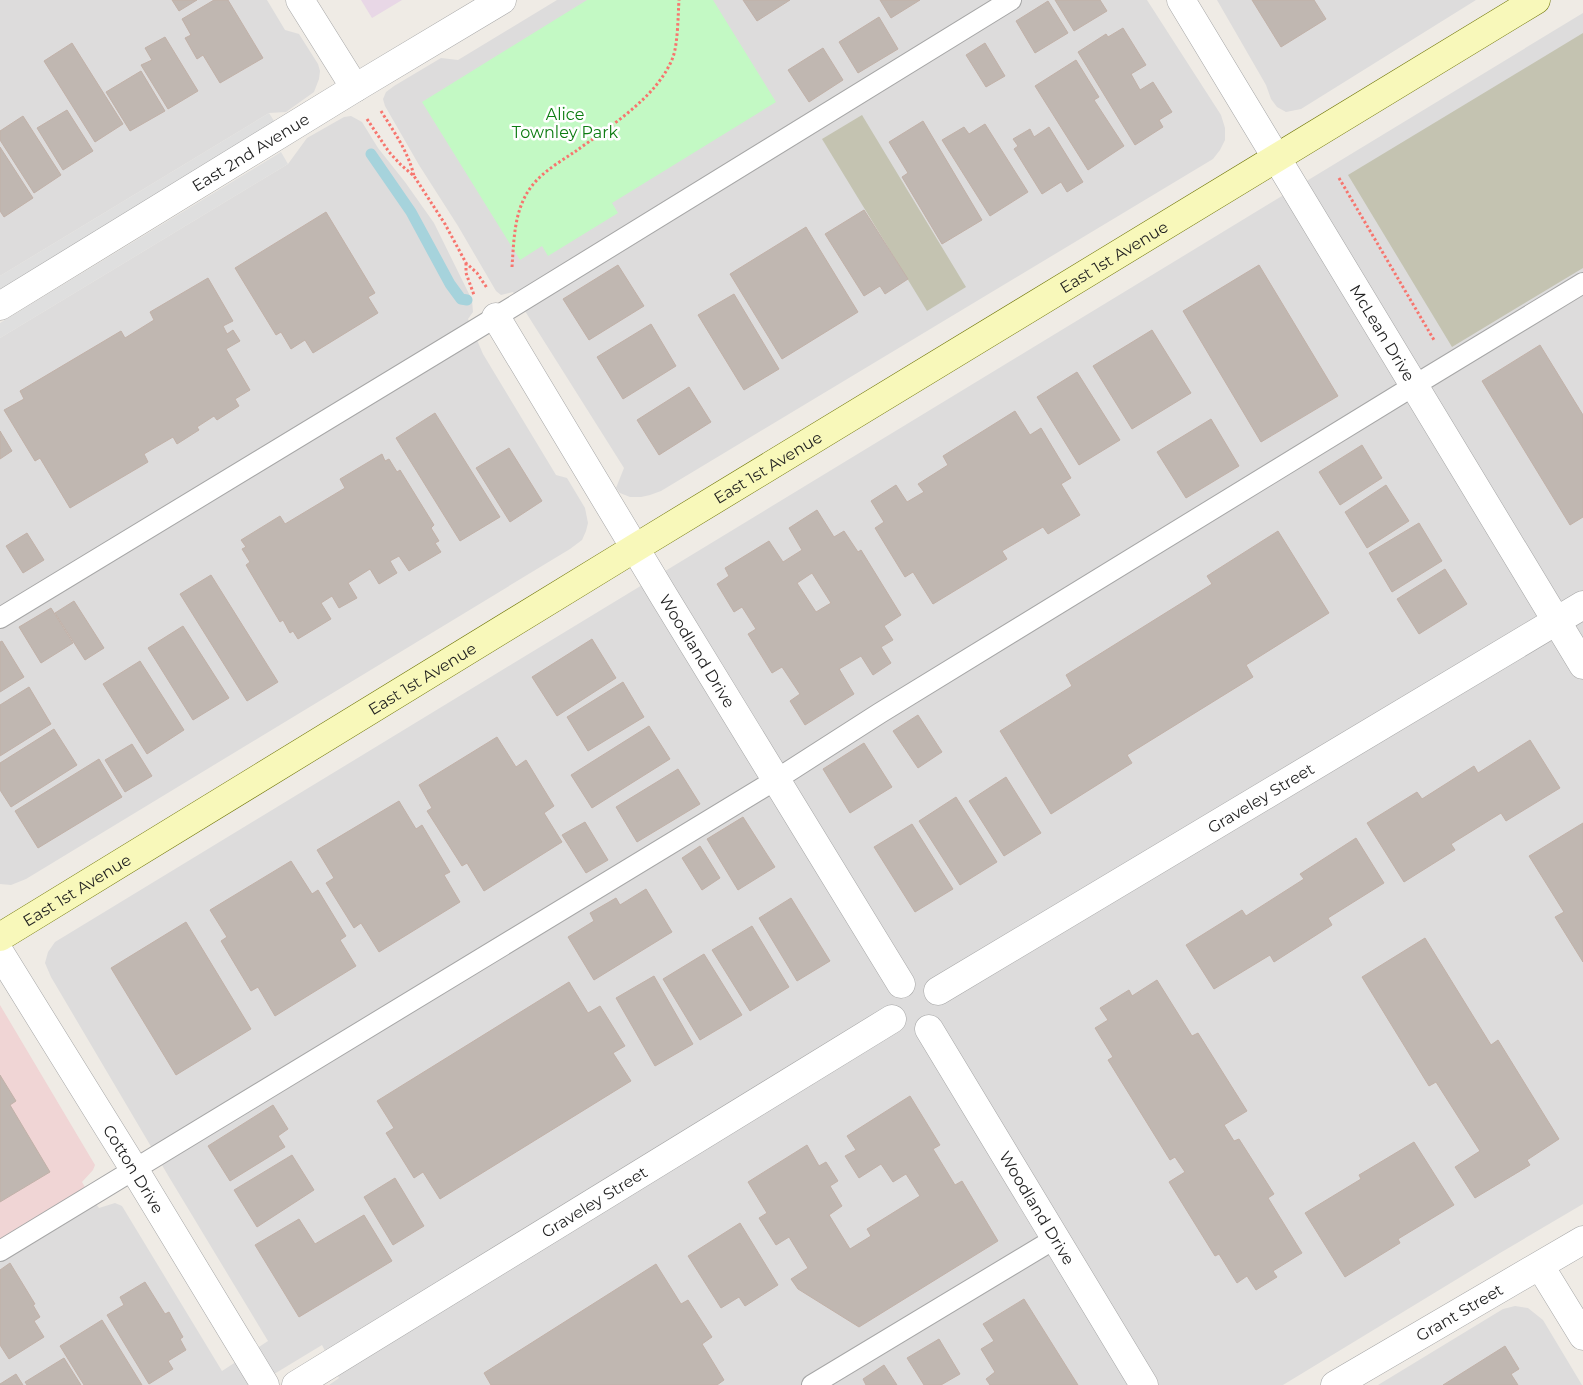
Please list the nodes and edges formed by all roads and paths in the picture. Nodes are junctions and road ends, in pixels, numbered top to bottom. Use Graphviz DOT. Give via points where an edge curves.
graph roads {
  1 [pos="300,0"];
  2 [pos="502,0"];
  3 [pos="679,0"];
  4 [pos="1012,0"];
  5 [pos="1181,0"];
  6 [pos="1536,0"];
  7 [pos="355,88"];
  8 [pos="1276,159"];
  9 [pos="414,176"];
  10 [pos="1338,178"];
  11 [pos="466,263"];
  12 [pos="512,267"];
  13 [pos="1583,283"];
  14 [pos="0,306"];
  15 [pos="496,317"];
  16 [pos="1448,364"];
  17 [pos="1415,385"];
  18 [pos="635,548"];
  19 [pos="1583,605"];
  20 [pos="0,618"];
  21 [pos="1556,621"];
  22 [pos="1583,665"];
  23 [pos="777,779"];
  24 [pos="0,937"];
  25 [pos="0,953"];
  26 [pos="901,984"];
  27 [pos="938,991"];
  28 [pos="892,1019"];
  29 [pos="929,1030"];
  30 [pos="134,1169"];
  31 [pos="1056,1238"];
  32 [pos="1583,1240"];
  33 [pos="0,1251"];
  34 [pos="1540,1266"];
  35 [pos="1583,1336"];
  36 [pos="265,1385"];
  37 [pos="296,1385"];
  38 [pos="812,1385"];
  39 [pos="1144,1385"];
  40 [pos="1335,1385"];
  1 -- 7 [label="street"];
  2 -- 7 [label="street, East 2nd Avenue"];
  3 -- 12 [label="path" via="673,56 659,80 640,103 546,172 531,187 519,210"];
  4 -- 15 [label="lane"];
  5 -- 8 [label="street, McLean Drive"];
  6 -- 8 [label="main road, East 1st Avenue"];
  7 -- 9 [label="path" via="361,108 376,134 394,159"];
  7 -- 9 [label="path" via="375,101 406,150"];
  7 -- 14 [label="street, East 2nd Avenue"];
  8 -- 17 [label="street, McLean Drive"];
  8 -- 18 [label="main road, East 1st Avenue"];
  9 -- 11 [label="path"];
  10 -- 16 [label="path"];
  13 -- 16 [label="lane"];
  15 -- 18 [label="street, Woodland Drive"];
  15 -- 20 [label="lane"];
  16 -- 17 [label="lane"];
  17 -- 21 [label="street, McLean Drive"];
  17 -- 23 [label="lane"];
  18 -- 23 [label="street, Woodland Drive"];
  18 -- 24 [label="main road, East 1st Avenue"];
  19 -- 21 [label="street, Graveley Street"];
  21 -- 22 [label="street, McLean Drive"];
  21 -- 27 [label="street, Graveley Street"];
  23 -- 26 [label="street, Woodland Drive"];
  23 -- 30 [label="lane"];
  25 -- 30 [label="street, Cotton Drive"];
  26 -- 27 [label="street" via="921,980"];
  26 -- 28 [label="street" via="890,1000"];
  27 -- 29 [label="street" via="942,1012"];
  28 -- 29 [label="street" via="908,1032"];
  28 -- 37 [label="street, Graveley Street"];
  29 -- 31 [label="street, Woodland Drive"];
  30 -- 33 [label="lane"];
  30 -- 36 [label="street, Cotton Drive"];
  31 -- 38 [label="lane"];
  31 -- 39 [label="street, Woodland Drive"];
  32 -- 34 [label="street, Grant Street"];
  34 -- 35 [label="street"];
  34 -- 40 [label="street, Grant Street"];
}
